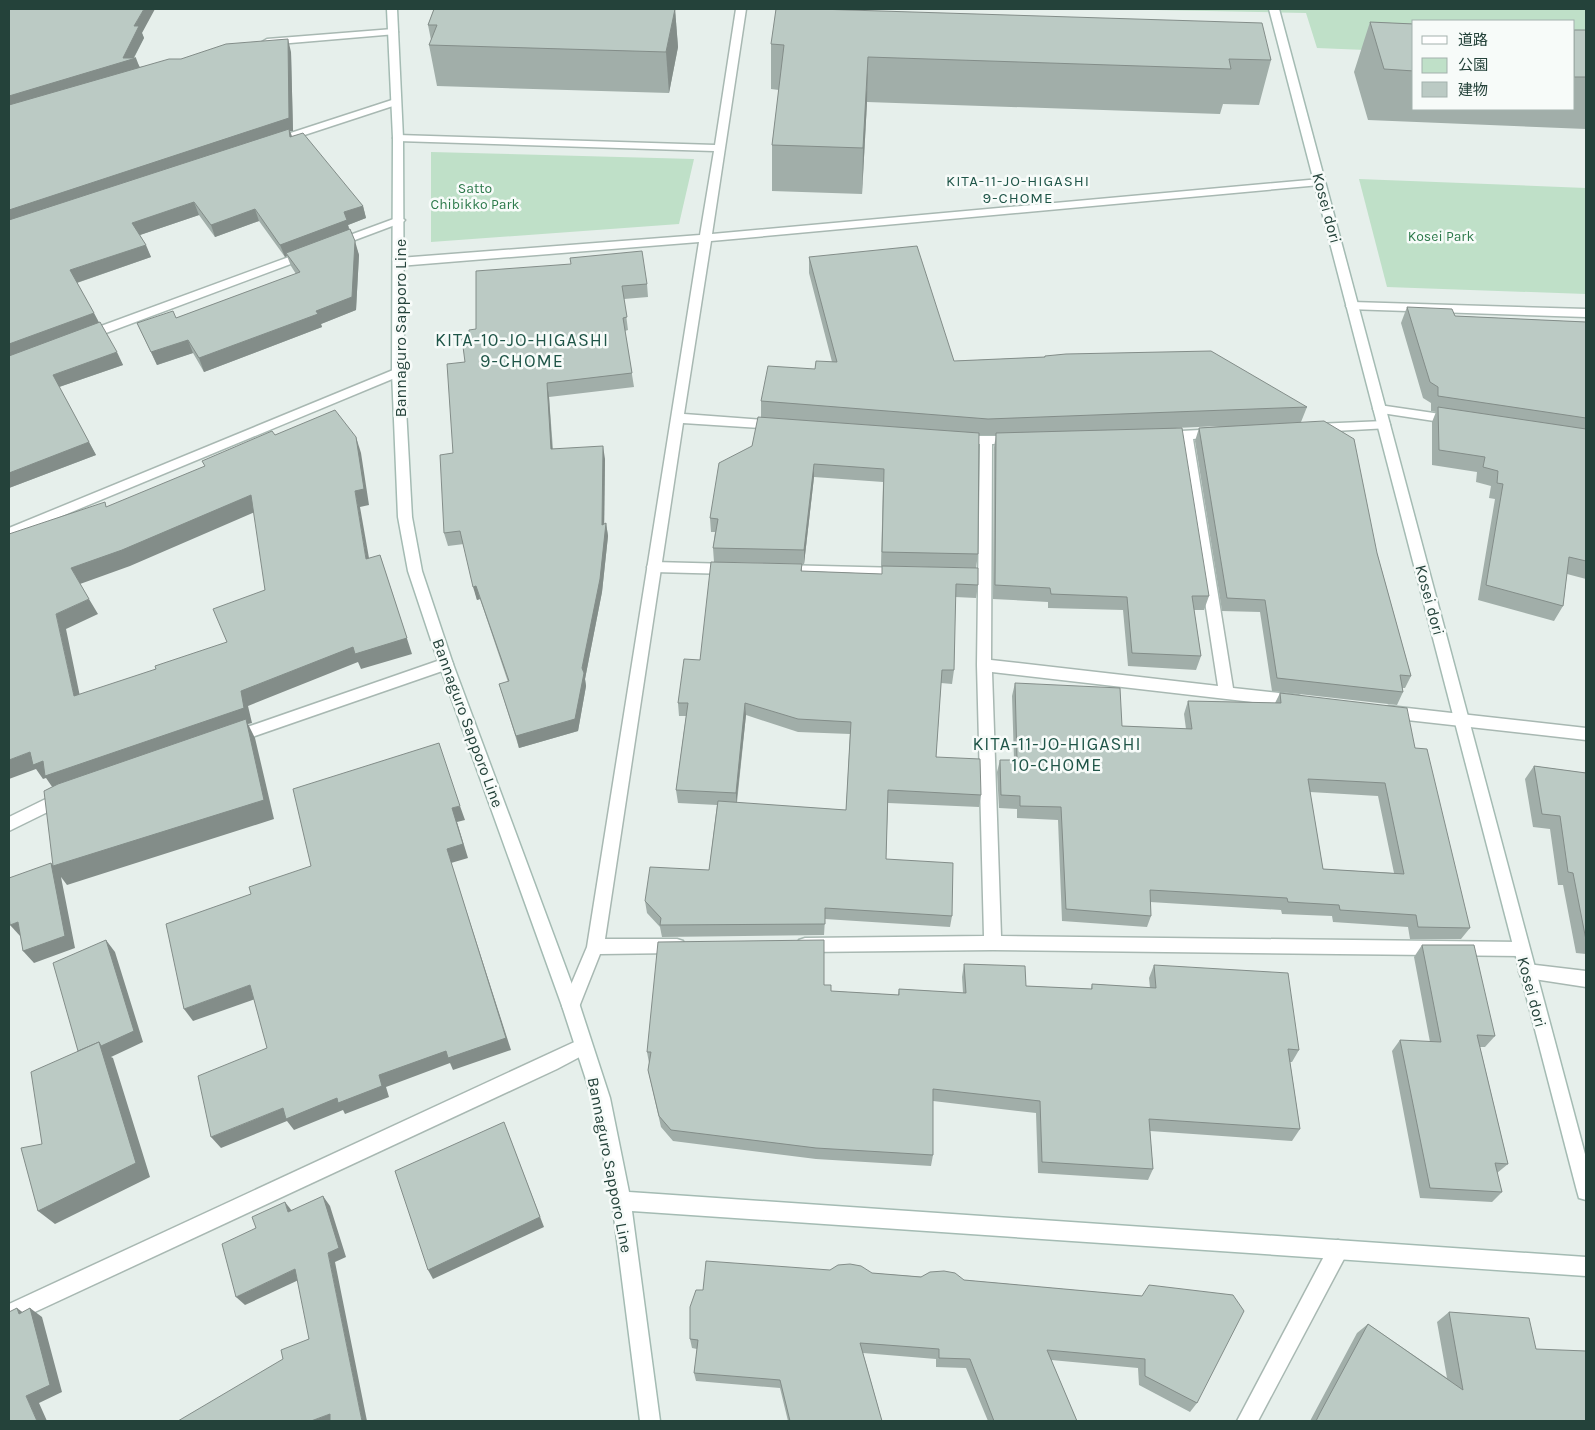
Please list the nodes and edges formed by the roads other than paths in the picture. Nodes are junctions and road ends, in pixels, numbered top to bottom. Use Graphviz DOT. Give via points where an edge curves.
graph roads {
  1 [pos="392,9"];
  2 [pos="741,9"];
  3 [pos="1274,9"];
  4 [pos="393,32"];
  5 [pos="256,43"];
  6 [pos="395,102"];
  7 [pos="398,138"];
  8 [pos="261,146"];
  9 [pos="718,148"];
  10 [pos="1320,182"];
  11 [pos="399,220"];
  12 [pos="707,238"];
  13 [pos="399,262"];
  14 [pos="1352,306"];
  15 [pos="1586,313"];
  16 [pos="73,341"];
  17 [pos="398,372"];
  18 [pos="1379,409"];
  19 [pos="677,418"];
  20 [pos="1468,422"];
  21 [pos="1384,425"];
  22 [pos="786,426"];
  23 [pos="1305,429"];
  24 [pos="1235,432"];
  25 [pos="1186,435"];
  26 [pos="1146,436"];
  27 [pos="946,438"];
  28 [pos="1026,440"];
  29 [pos="986,441"];
  30 [pos="9,533"];
  31 [pos="654,568"];
  32 [pos="741,569"];
  33 [pos="771,570"];
  34 [pos="917,573"];
  35 [pos="446,664"];
  36 [pos="984,665"];
  37 [pos="1226,693"];
  38 [pos="1314,703"];
  39 [pos="1374,710"];
  40 [pos="1462,720"];
  41 [pos="1586,734"];
  42 [pos="214,744"];
  43 [pos="74,792"];
  44 [pos="9,824"];
  45 [pos="992,944"];
  46 [pos="784,945"];
  47 [pos="694,946"];
  48 [pos="595,947"];
  49 [pos="1521,949"];
  50 [pos="1527,972"];
  51 [pos="1586,979"];
  52 [pos="571,1006"];
  53 [pos="583,1046"];
  54 [pos="1586,1191"];
  55 [pos="621,1201"];
  56 [pos="1338,1250"];
  57 [pos="1586,1267"];
  58 [pos="9,1314"];
  59 [pos="650,1421"];
  60 [pos="1247,1421"];
  1 -- 4 [label="street, Bannaguro Sapporo Line"];
  2 -- 9 [label="street"];
  3 -- 10 [label="street, Kosei dori"];
  4 -- 5 [label="street"];
  4 -- 6 [label="street, Bannaguro Sapporo Line"];
  6 -- 7 [label="street, Bannaguro Sapporo Line"];
  6 -- 8 [label="street"];
  7 -- 9 [label="street"];
  7 -- 11 [label="street, Bannaguro Sapporo Line"];
  9 -- 12 [label="street"];
  10 -- 12 [label="street"];
  10 -- 14 [label="street, Kosei dori"];
  11 -- 13 [label="street, Bannaguro Sapporo Line"];
  11 -- 16 [label="street"];
  12 -- 13 [label="street"];
  12 -- 19 [label="street"];
  13 -- 17 [label="street, Bannaguro Sapporo Line"];
  14 -- 15 [label="street"];
  14 -- 18 [label="street, Kosei dori"];
  17 -- 30 [label="street"];
  17 -- 35 [label="street, Bannaguro Sapporo Line" via="405,517 415,571"];
  18 -- 20 [label="street"];
  18 -- 21 [label="street, Kosei dori"];
  19 -- 22 [label="street"];
  19 -- 31 [label="street"];
  21 -- 23 [label="street"];
  21 -- 40 [label="street, Kosei dori"];
  24 -- 25 [label="street"];
  25 -- 26 [label="street"];
  25 -- 37 [label="street"];
  27 -- 29 [label="street"];
  28 -- 29 [label="street"];
  29 -- 36 [label="street" via="980,574"];
  31 -- 32 [label="street"];
  31 -- 48 [label="street"];
  33 -- 34 [label="street"];
  35 -- 42 [label="street"];
  35 -- 52 [label="street, Bannaguro Sapporo Line"];
  36 -- 37 [label="street"];
  36 -- 45 [label="street"];
  37 -- 38 [label="street"];
  39 -- 40 [label="street"];
  40 -- 41 [label="street"];
  40 -- 49 [label="street, Kosei dori"];
  43 -- 44 [label="street"];
  45 -- 46 [label="street"];
  45 -- 49 [label="street"];
  47 -- 48 [label="street"];
  48 -- 52 [label="street"];
  49 -- 50 [label="street, Kosei dori"];
  50 -- 51 [label="street"];
  50 -- 54 [label="street, Kosei dori"];
  52 -- 53 [label="street, Bannaguro Sapporo Line"];
  53 -- 55 [label="street, Bannaguro Sapporo Line" via="601,1098"];
  53 -- 58 [label="street"];
  55 -- 56 [label="street"];
  55 -- 59 [label="street, Bannaguro Sapporo Line"];
  56 -- 57 [label="street"];
  56 -- 60 [label="street"];
}
